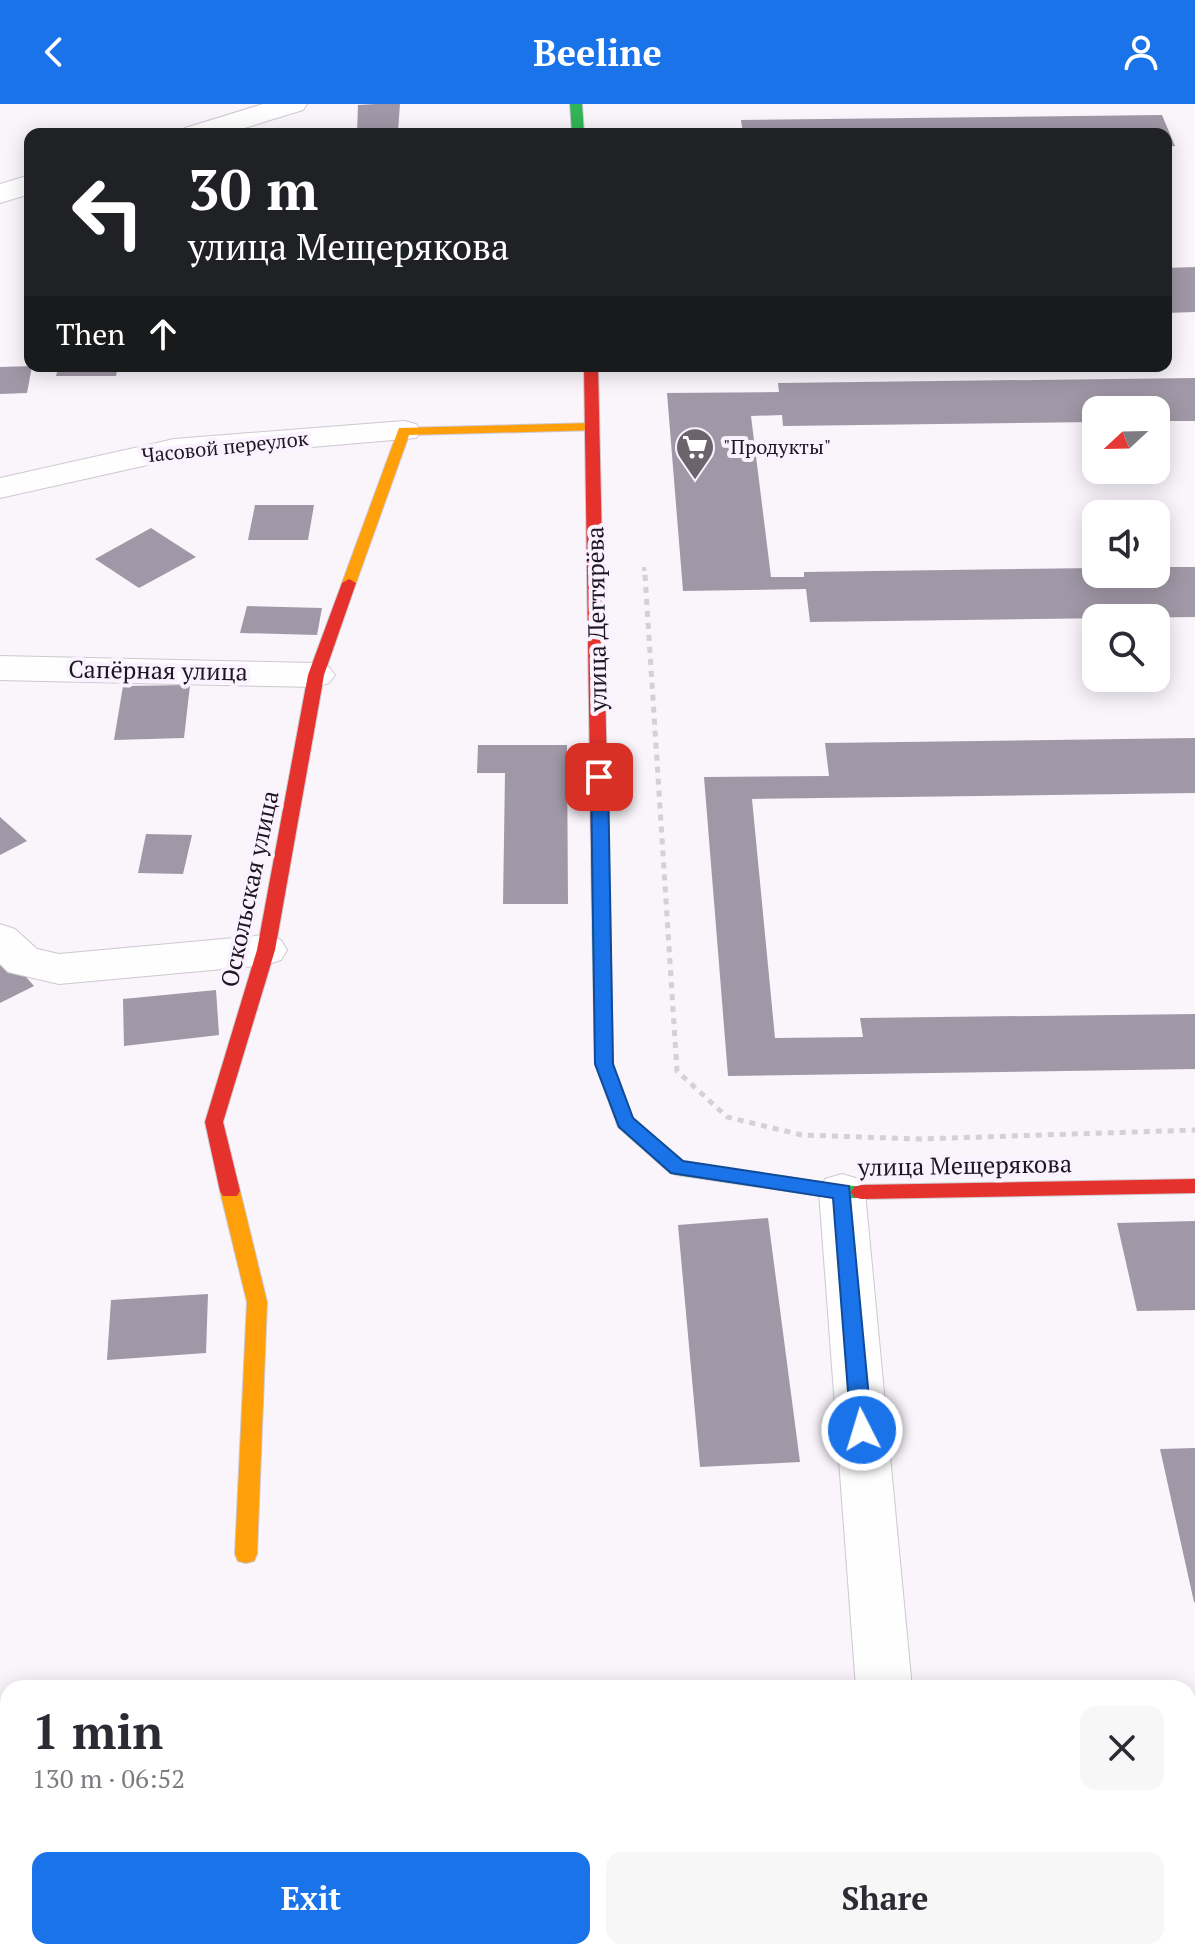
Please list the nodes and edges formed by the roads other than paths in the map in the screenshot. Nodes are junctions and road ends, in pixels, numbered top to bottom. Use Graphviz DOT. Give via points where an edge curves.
graph roads {
  1 [pos="293,104"];
  2 [pos="576,104"];
  3 [pos="215,128"];
  4 [pos="578,128"];
  5 [pos="24,186"];
  6 [pos="0,194"];
  7 [pos="591,372"];
  8 [pos="594,427"];
  9 [pos="404,431"];
  10 [pos="0,488"];
  11 [pos="0,668"];
  12 [pos="316,675"];
  13 [pos="0,939"];
  14 [pos="266,950"];
  15 [pos="604,1064"];
  16 [pos="1195,1186"];
  17 [pos="842,1192"];
  18 [pos="246,1554"];
  19 [pos="883,1680"];
  1 -- 3 [label="street"];
  2 -- 4 [label="street"];
  5 -- 6 [label="street"];
  7 -- 8 [label="street, улица Дегтярёва"];
  8 -- 9 [label="street"];
  8 -- 15 [label="street, улица Дегтярёва"];
  9 -- 10 [label="street, Часовой переулок" via="174,449"];
  9 -- 12 [label="street, Оскольская улица"];
  11 -- 12 [label="street, Сапёрная улица"];
  12 -- 14 [label="street, Оскольская улица"];
  13 -- 14 [label="street" via="23,961 59,969"];
  14 -- 18 [label="street, Оскольская улица" via="214,1122 257,1302"];
  15 -- 17 [label="street, улица Мещерякова" via="625,1122 677,1168"];
  16 -- 17 [label="street, улица Мещерякова"];
  17 -- 19 [label="street"];
}
